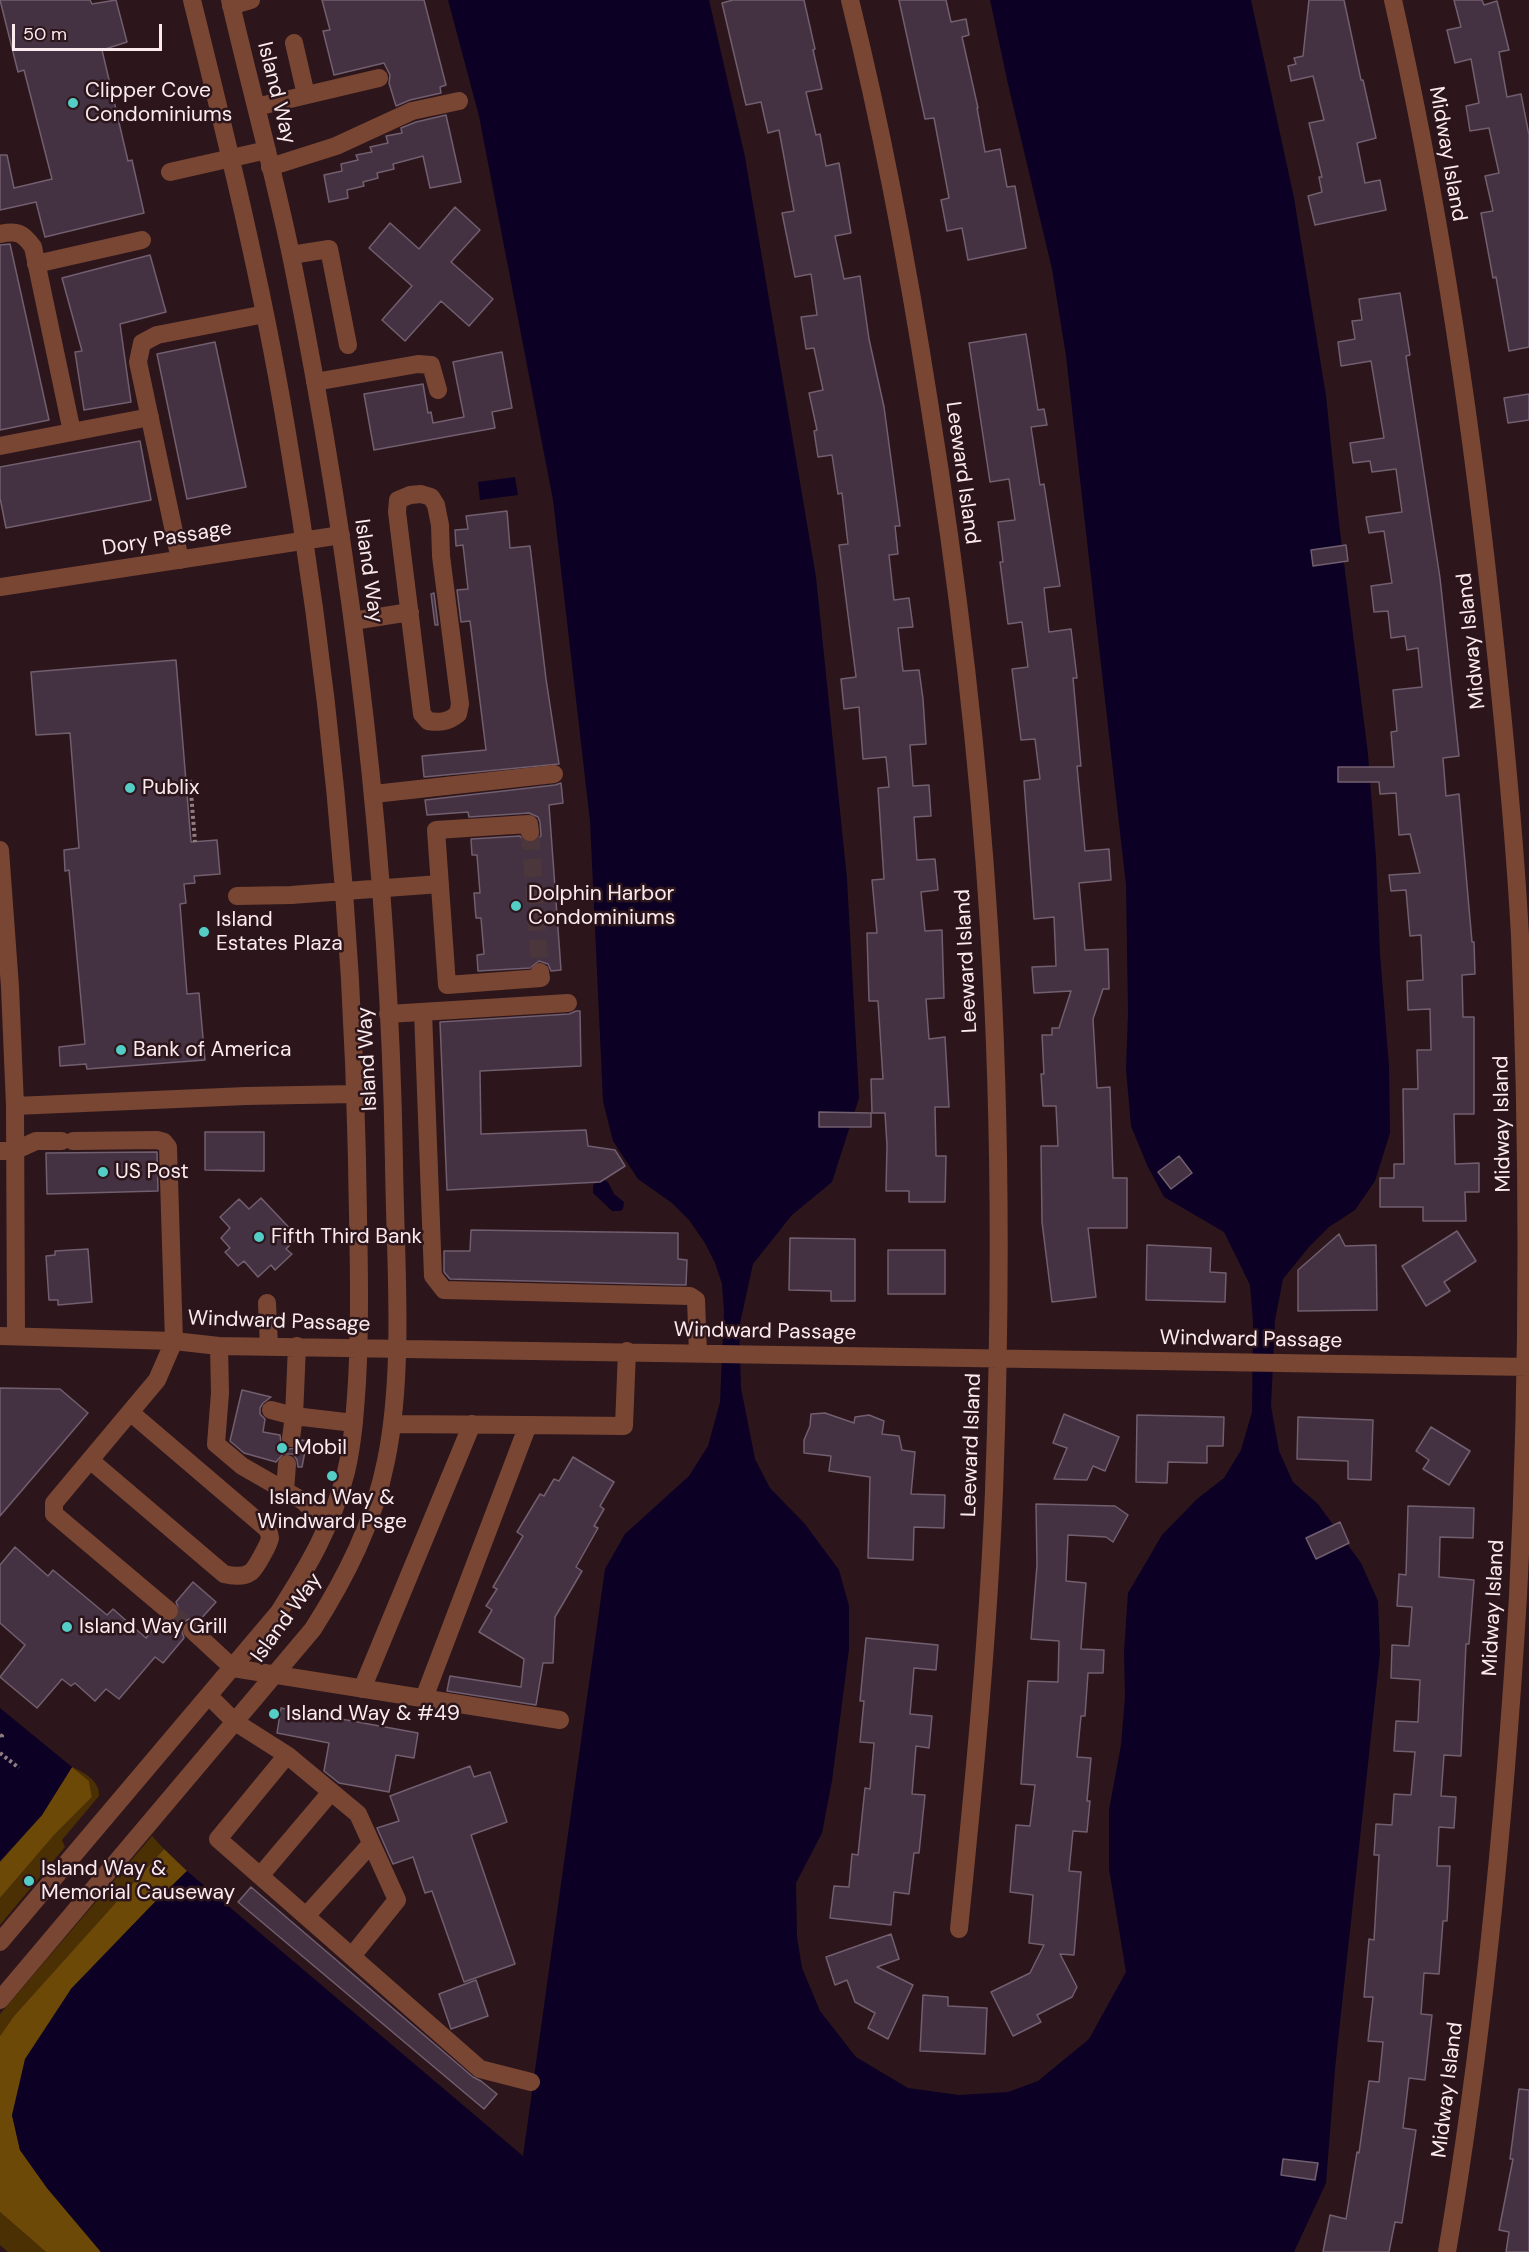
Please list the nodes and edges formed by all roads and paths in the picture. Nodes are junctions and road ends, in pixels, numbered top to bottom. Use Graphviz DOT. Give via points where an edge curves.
graph roads {
  1 [pos="192,0"];
  2 [pos="251,0"];
  3 [pos="850,0"];
  4 [pos="1393,0"];
  5 [pos="230,3"];
  6 [pos="294,43"];
  7 [pos="379,78"];
  8 [pos="306,94"];
  9 [pos="459,101"];
  10 [pos="256,106"];
  11 [pos="231,158"];
  12 [pos="268,158"];
  13 [pos="170,172"];
  14 [pos="0,234"];
  15 [pos="142,240"];
  16 [pos="291,255"];
  17 [pos="36,264"];
  18 [pos="265,314"];
  19 [pos="348,345"];
  20 [pos="315,382"];
  21 [pos="438,390"];
  22 [pos="150,417"];
  23 [pos="72,432"];
  24 [pos="0,446"];
  25 [pos="341,535"];
  26 [pos="305,541"];
  27 [pos="180,560"];
  28 [pos="0,587"];
  29 [pos="410,612"];
  30 [pos="353,621"];
  31 [pos="554,774"];
  32 [pos="190,780"];
  33 [pos="374,794"];
  34 [pos="530,832"];
  35 [pos="195,842"];
  36 [pos="0,850"];
  37 [pos="440,884"];
  38 [pos="382,889"];
  39 [pos="344,891"];
  40 [pos="237,896"];
  41 [pos="540,972"];
  42 [pos="5,988"];
  43 [pos="568,1003"];
  44 [pos="423,1012"];
  45 [pos="388,1014"];
  46 [pos="355,1094"];
  47 [pos="15,1106"];
  48 [pos="7,1151"];
  49 [pos="267,1303"];
  50 [pos="8,1336"];
  51 [pos="174,1341"];
  52 [pos="219,1346"];
  53 [pos="269,1346"];
  54 [pos="297,1346"];
  55 [pos="358,1347"];
  56 [pos="396,1348"];
  57 [pos="627,1352"];
  58 [pos="706,1353"];
  59 [pos="997,1358"];
  60 [pos="1528,1367"];
  61 [pos="271,1410"];
  62 [pos="130,1412"];
  63 [pos="294,1416"];
  64 [pos="354,1423"];
  65 [pos="392,1424"];
  66 [pos="472,1424"];
  67 [pos="528,1425"];
  68 [pos="291,1438"];
  69 [pos="90,1460"];
  70 [pos="287,1464"];
  71 [pos="285,1491"];
  72 [pos="332,1517"];
  73 [pos="169,1611"];
  74 [pos="192,1629"];
  75 [pos="233,1668"];
  76 [pos="275,1675"];
  77 [pos="362,1689"];
  78 [pos="209,1696"];
  79 [pos="424,1698"];
  80 [pos="560,1720"];
  81 [pos="235,1722"];
  82 [pos="0,1753"];
  83 [pos="287,1755"];
  84 [pos="19,1768"];
  85 [pos="331,1792"];
  86 [pos="371,1844"];
  87 [pos="260,1876"];
  88 [pos="306,1916"];
  89 [pos="959,1929"];
  90 [pos="0,1942"];
  91 [pos="352,1956"];
  92 [pos="0,2000"];
  93 [pos="531,2082"];
  94 [pos="1447,2252"];
  1 -- 11 [label="street, Island Way"];
  2 -- 5 [label="street"];
  3 -- 59 [label="street, Leeward Island" via="907,264 943,492 970,706 990,949 998,1143"];
  4 -- 60 [label="street, Midway Island" via="1410,73 1450,303 1479,501 1503,720 1520,948"];
  5 -- 10 [label="street, Island Way"];
  6 -- 8 [label="street"];
  7 -- 8 [label="street"];
  8 -- 10 [label="street"];
  9 -- 12 [label="street" via="412,111 336,146"];
  10 -- 12 [label="street, Island Way"];
  11 -- 12 [label="street"];
  11 -- 13 [label="street"];
  11 -- 18 [label="street, Island Way"];
  12 -- 16 [label="street, Island Way"];
  14 -- 17 [label="street" via="24,234 33,247"];
  15 -- 17 [label="street"];
  16 -- 19 [label="street" via="329,249"];
  16 -- 20 [label="street, Island Way"];
  17 -- 23 [label="street"];
  18 -- 22 [label="street" via="157,335 142,343 138,362"];
  18 -- 26 [label="street, Island Way"];
  20 -- 21 [label="street" via="417,364 431,365"];
  20 -- 25 [label="street, Island Way"];
  22 -- 23 [label="street"];
  22 -- 27 [label="street"];
  23 -- 24 [label="street"];
  25 -- 26 [label="street, Dory Passage"];
  25 -- 30 [label="street, Island Way"];
  26 -- 27 [label="street, Dory Passage"];
  26 -- 39 [label="street, Island Way"];
  27 -- 28 [label="street, Dory Passage"];
  29 -- 29 [label="street" via="422,714 428,721 450,720 458,714 460,704 440,525 431,498 421,495 398,500"];
  29 -- 30 [label="street"];
  30 -- 33 [label="street, Island Way"];
  31 -- 33 [label="street"];
  32 -- 35 [label="path"];
  33 -- 38 [label="street, Island Way"];
  34 -- 37 [label="street" via="529,824 436,830"];
  36 -- 42 [label="street"];
  37 -- 38 [label="street"];
  37 -- 41 [label="street" via="447,985 541,978"];
  38 -- 39 [label="street"];
  38 -- 45 [label="street, Island Way"];
  39 -- 40 [label="street"];
  39 -- 46 [label="street, Island Way"];
  42 -- 47 [label="street"];
  43 -- 44 [label="street"];
  44 -- 45 [label="street"];
  44 -- 58 [label="street" via="433,1276 437,1284 444,1290 690,1296 696,1300"];
  45 -- 56 [label="street, Island Way" via="393,1095"];
  46 -- 47 [label="street"];
  46 -- 55 [label="street, Island Way"];
  47 -- 48 [label="street"];
  48 -- 50 [label="street"];
  48 -- 51 [label="street" via="36,1141 164,1142 168,1147"];
  49 -- 53 [label="street"];
  50 -- 51 [label="street, Windward Passage"];
  51 -- 52 [label="street, Windward Passage"];
  51 -- 62 [label="street" via="157,1380"];
  52 -- 53 [label="street, Windward Passage"];
  52 -- 71 [label="street" via="216,1444 242,1466"];
  53 -- 54 [label="street, Windward Passage"];
  54 -- 55 [label="street, Windward Passage"];
  54 -- 63 [label="street"];
  55 -- 56 [label="street, Windward Passage"];
  55 -- 64 [label="street, Island Way"];
  56 -- 57 [label="street, Windward Passage"];
  56 -- 65 [label="street, Island Way"];
  57 -- 58 [label="street, Windward Passage"];
  57 -- 67 [label="street" via="624,1426"];
  58 -- 59 [label="street, Windward Passage"];
  59 -- 60 [label="street, Windward Passage"];
  59 -- 89 [label="street, Leeward Island" via="994,1493 981,1713"];
  60 -- 94 [label="street, Midway Island" via="1509,1737 1490,1943"];
  61 -- 63 [label="street"];
  62 -- 69 [label="street"];
  62 -- 69 [label="street" via="267,1529 269,1542 254,1570 232,1576 224,1574"];
  63 -- 64 [label="street"];
  63 -- 68 [label="street"];
  64 -- 72 [label="street, Island Way" via="347,1468"];
  65 -- 66 [label="street"];
  65 -- 76 [label="street, Island Way" via="378,1494 359,1546 313,1629"];
  66 -- 67 [label="street"];
  66 -- 77 [label="street"];
  67 -- 79 [label="street"];
  69 -- 73 [label="street" via="54,1503 54,1514"];
  70 -- 71 [label="street"];
  71 -- 72 [label="street" via="312,1510"];
  72 -- 75 [label="street, Island Way" via="310,1564 279,1612"];
  74 -- 75 [label="street"];
  75 -- 76 [label="street"];
  75 -- 78 [label="street, Island Way"];
  76 -- 77 [label="street"];
  76 -- 81 [label="street, Island Way"];
  77 -- 79 [label="street"];
  78 -- 81 [label="street"];
  78 -- 90 [label="street, Island Way"];
  79 -- 80 [label="street"];
  81 -- 83 [label="street"];
  81 -- 92 [label="street, Island Way"];
  82 -- 84 [label="path"];
  83 -- 85 [label="street"];
  83 -- 87 [label="street" via="218,1839"];
  85 -- 86 [label="street" via="358,1814"];
  85 -- 87 [label="street"];
  86 -- 88 [label="street"];
  86 -- 91 [label="street" via="397,1900"];
  87 -- 88 [label="street"];
  88 -- 91 [label="street"];
  91 -- 93 [label="street" via="480,2069"];
}
